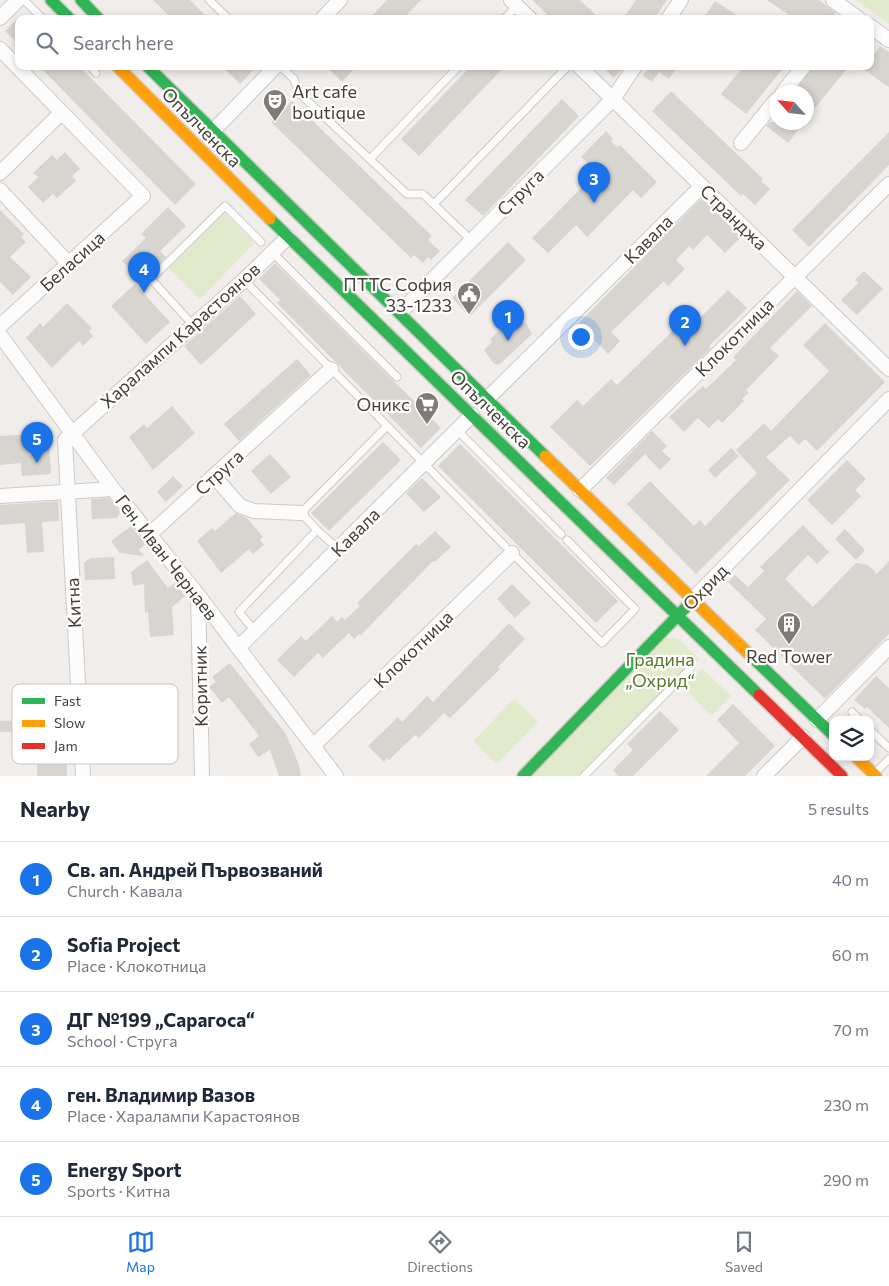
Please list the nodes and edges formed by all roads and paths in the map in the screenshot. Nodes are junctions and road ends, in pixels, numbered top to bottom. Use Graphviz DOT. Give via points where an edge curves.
graph roads {
  1 [pos="18,0"];
  2 [pos="24,0"];
  3 [pos="51,0"];
  4 [pos="81,0"];
  5 [pos="209,0"];
  6 [pos="340,0"];
  7 [pos="680,0"];
  8 [pos="832,0"];
  9 [pos="514,3"];
  10 [pos="39,15"];
  11 [pos="66,15"];
  12 [pos="95,15"];
  13 [pos="225,15"];
  14 [pos="326,15"];
  15 [pos="506,15"];
  16 [pos="526,15"];
  17 [pos="671,15"];
  18 [pos="849,15"];
  19 [pos="0,18"];
  20 [pos="874,29"];
  21 [pos="889,40"];
  22 [pos="0,49"];
  23 [pos="15,65"];
  24 [pos="20,70"];
  25 [pos="93,70"];
  26 [pos="121,70"];
  27 [pos="151,70"];
  28 [pos="272,70"];
  29 [pos="285,70"];
  30 [pos="454,70"];
  31 [pos="564,70"];
  32 [pos="583,70"];
  33 [pos="632,70"];
  34 [pos="801,70"];
  35 [pos="96,73"];
  36 [pos="789,85"];
  37 [pos="613,99"];
  38 [pos="769,109"];
  39 [pos="61,113"];
  40 [pos="213,131"];
  41 [pos="741,143"];
  42 [pos="370,159"];
  43 [pos="0,173"];
  44 [pos="889,184"];
  45 [pos="702,186"];
  46 [pos="0,190"];
  47 [pos="434,204"];
  48 [pos="288,237"];
  49 [pos="472,241"];
  50 [pos="261,242"];
  51 [pos="272,252"];
  52 [pos="69,264"];
  53 [pos="795,277"];
  54 [pos="244,280"];
  55 [pos="400,312"];
  56 [pos="194,325"];
  57 [pos="0,326"];
  58 [pos="0,335"];
  59 [pos="331,369"];
  60 [pos="889,369"];
  61 [pos="397,377"];
  62 [pos="487,399"];
  63 [pos="889,399"];
  64 [pos="472,415"];
  65 [pos="387,426"];
  66 [pos="457,430"];
  67 [pos="72,433"];
  68 [pos="424,463"];
  69 [pos="214,476"];
  70 [pos="113,489"];
  71 [pos="580,490"];
  72 [pos="67,492"];
  73 [pos="0,496"];
  74 [pos="301,513"];
  75 [pos="317,530"];
  76 [pos="150,534"];
  77 [pos="561,534"];
  78 [pos="567,540"];
  79 [pos="338,549"];
  80 [pos="508,550"];
  81 [pos="198,595"];
  82 [pos="692,600"];
  83 [pos="677,616"];
  84 [pos="255,631"];
  85 [pos="889,647"];
  86 [pos="238,648"];
  87 [pos="692,668"];
  88 [pos="77,684"];
  89 [pos="852,712"];
  90 [pos="856,716"];
  91 [pos="817,720"];
  92 [pos="829,731"];
  93 [pos="874,734"];
  94 [pos="803,737"];
  95 [pos="313,746"];
  96 [pos="889,748"];
  97 [pos="889,759"];
  98 [pos="860,761"];
  99 [pos="875,775"];
  100 [pos="202,776"];
  101 [pos="336,776"];
  102 [pos="523,776"];
  103 [pos="584,776"];
  104 [pos="764,776"];
  105 [pos="842,776"];
  1 -- 19 [label="street"];
  2 -- 10 [label="lane"];
  3 -- 11 [label="main road"];
  4 -- 12 [label="main road"];
  5 -- 13 [label="lane"];
  6 -- 14 [label="street"];
  7 -- 17 [label="street"];
  8 -- 18 [label="street"];
  9 -- 15 [label="lane"];
  9 -- 16 [label="street"];
  20 -- 21 [label="street"];
  22 -- 23 [label="street"];
  24 -- 39 [label="street"];
  25 -- 35 [label="lane"];
  26 -- 48 [label="main road, Опълченска"];
  27 -- 40 [label="main road, Опълченска"];
  28 -- 40 [label="street"];
  29 -- 42 [label="lane" via="294,78 298,94"];
  30 -- 42 [label="lane"];
  31 -- 47 [label="lane"];
  32 -- 37 [label="street, Странджа"];
  33 -- 37 [label="street, Струга"];
  34 -- 36 [label="street"];
  37 -- 45 [label="street, Странджа"];
  37 -- 49 [label="street, Струга"];
  38 -- 41 [label="street"];
  39 -- 43 [label="street"];
  39 -- 52 [label="street, Беласица" via="143,196"];
  40 -- 55 [label="main road, Опълченска"];
  42 -- 47 [label="lane" via="407,194 423,194"];
  44 -- 53 [label="street, Клокотница"];
  45 -- 53 [label="street, Странджа"];
  45 -- 62 [label="street, Кавала"];
  46 -- 52 [label="street"];
  47 -- 49 [label="lane"];
  48 -- 51 [label="street, Харалампи Карастоянов"];
  48 -- 64 [label="main road, Опълченска"];
  49 -- 55 [label="street, Струга"];
  50 -- 56 [label="lane" via="226,206 151,279"];
  51 -- 54 [label="street, Харалампи Карастоянов"];
  51 -- 61 [label="lane"];
  52 -- 57 [label="street, Беласица"];
  53 -- 60 [label="street, Странджа"];
  53 -- 71 [label="street, Клокотница"];
  54 -- 56 [label="street, Харалампи Карастоянов"];
  54 -- 59 [label="lane"];
  55 -- 62 [label="main road, Опълченска"];
  56 -- 67 [label="street, Харалампи Карастоянов"];
  58 -- 67 [label="street, Ген. Иван Чернаев"];
  59 -- 65 [label="lane"];
  59 -- 69 [label="street, Струга"];
  62 -- 71 [label="main road, Опълченска"];
  63 -- 82 [label="street, Охрид"];
  64 -- 66 [label="street, Кавала"];
  64 -- 83 [label="main road, Опълченска"];
  65 -- 68 [label="lane"];
  65 -- 74 [label="lane"];
  66 -- 68 [label="street, Кавала"];
  66 -- 77 [label="lane"];
  67 -- 70 [label="street, Ген. Иван Чернаев"];
  67 -- 72 [label="street, Китна" via="65,440"];
  68 -- 79 [label="street, Кавала"];
  68 -- 80 [label="lane"];
  69 -- 74 [label="street" via="240,506 254,511"];
  69 -- 76 [label="street, Струга"];
  70 -- 72 [label="street"];
  70 -- 76 [label="street, Ген. Иван Чернаев"];
  71 -- 82 [label="main road, Опълченска"];
  72 -- 73 [label="street"];
  72 -- 88 [label="street, Китна"];
  74 -- 75 [label="lane"];
  75 -- 79 [label="lane"];
  75 -- 84 [label="lane" via="239,612"];
  76 -- 81 [label="street, Ген. Иван Чернаев"];
  78 -- 80 [label="lane" via="635,608 602,643"];
  79 -- 84 [label="street, Кавала"];
  80 -- 95 [label="street, Клокотница"];
  81 -- 86 [label="street, Ген. Иван Чернаев"];
  81 -- 100 [label="street, Коритник"];
  82 -- 83 [label="main road, Охрид"];
  82 -- 91 [label="main road, Опълченска"];
  83 -- 94 [label="main road, Опълченска"];
  83 -- 102 [label="main road, Охрид"];
  84 -- 86 [label="street, Кавала"];
  85 -- 91 [label="street"];
  86 -- 95 [label="street, Ген. Иван Чернаев"];
  87 -- 103 [label="lane"];
  89 -- 90 [label="lane"];
  91 -- 92 [label="main road, Опълченска"];
  93 -- 96 [label="lane"];
  94 -- 104 [label="street"];
  94 -- 105 [label="main road, Опълченска"];
  95 -- 101 [label="street, Ген. Иван Чернаев"];
  97 -- 99 [label="lane"];
  98 -- 99 [label="main road"];
}
